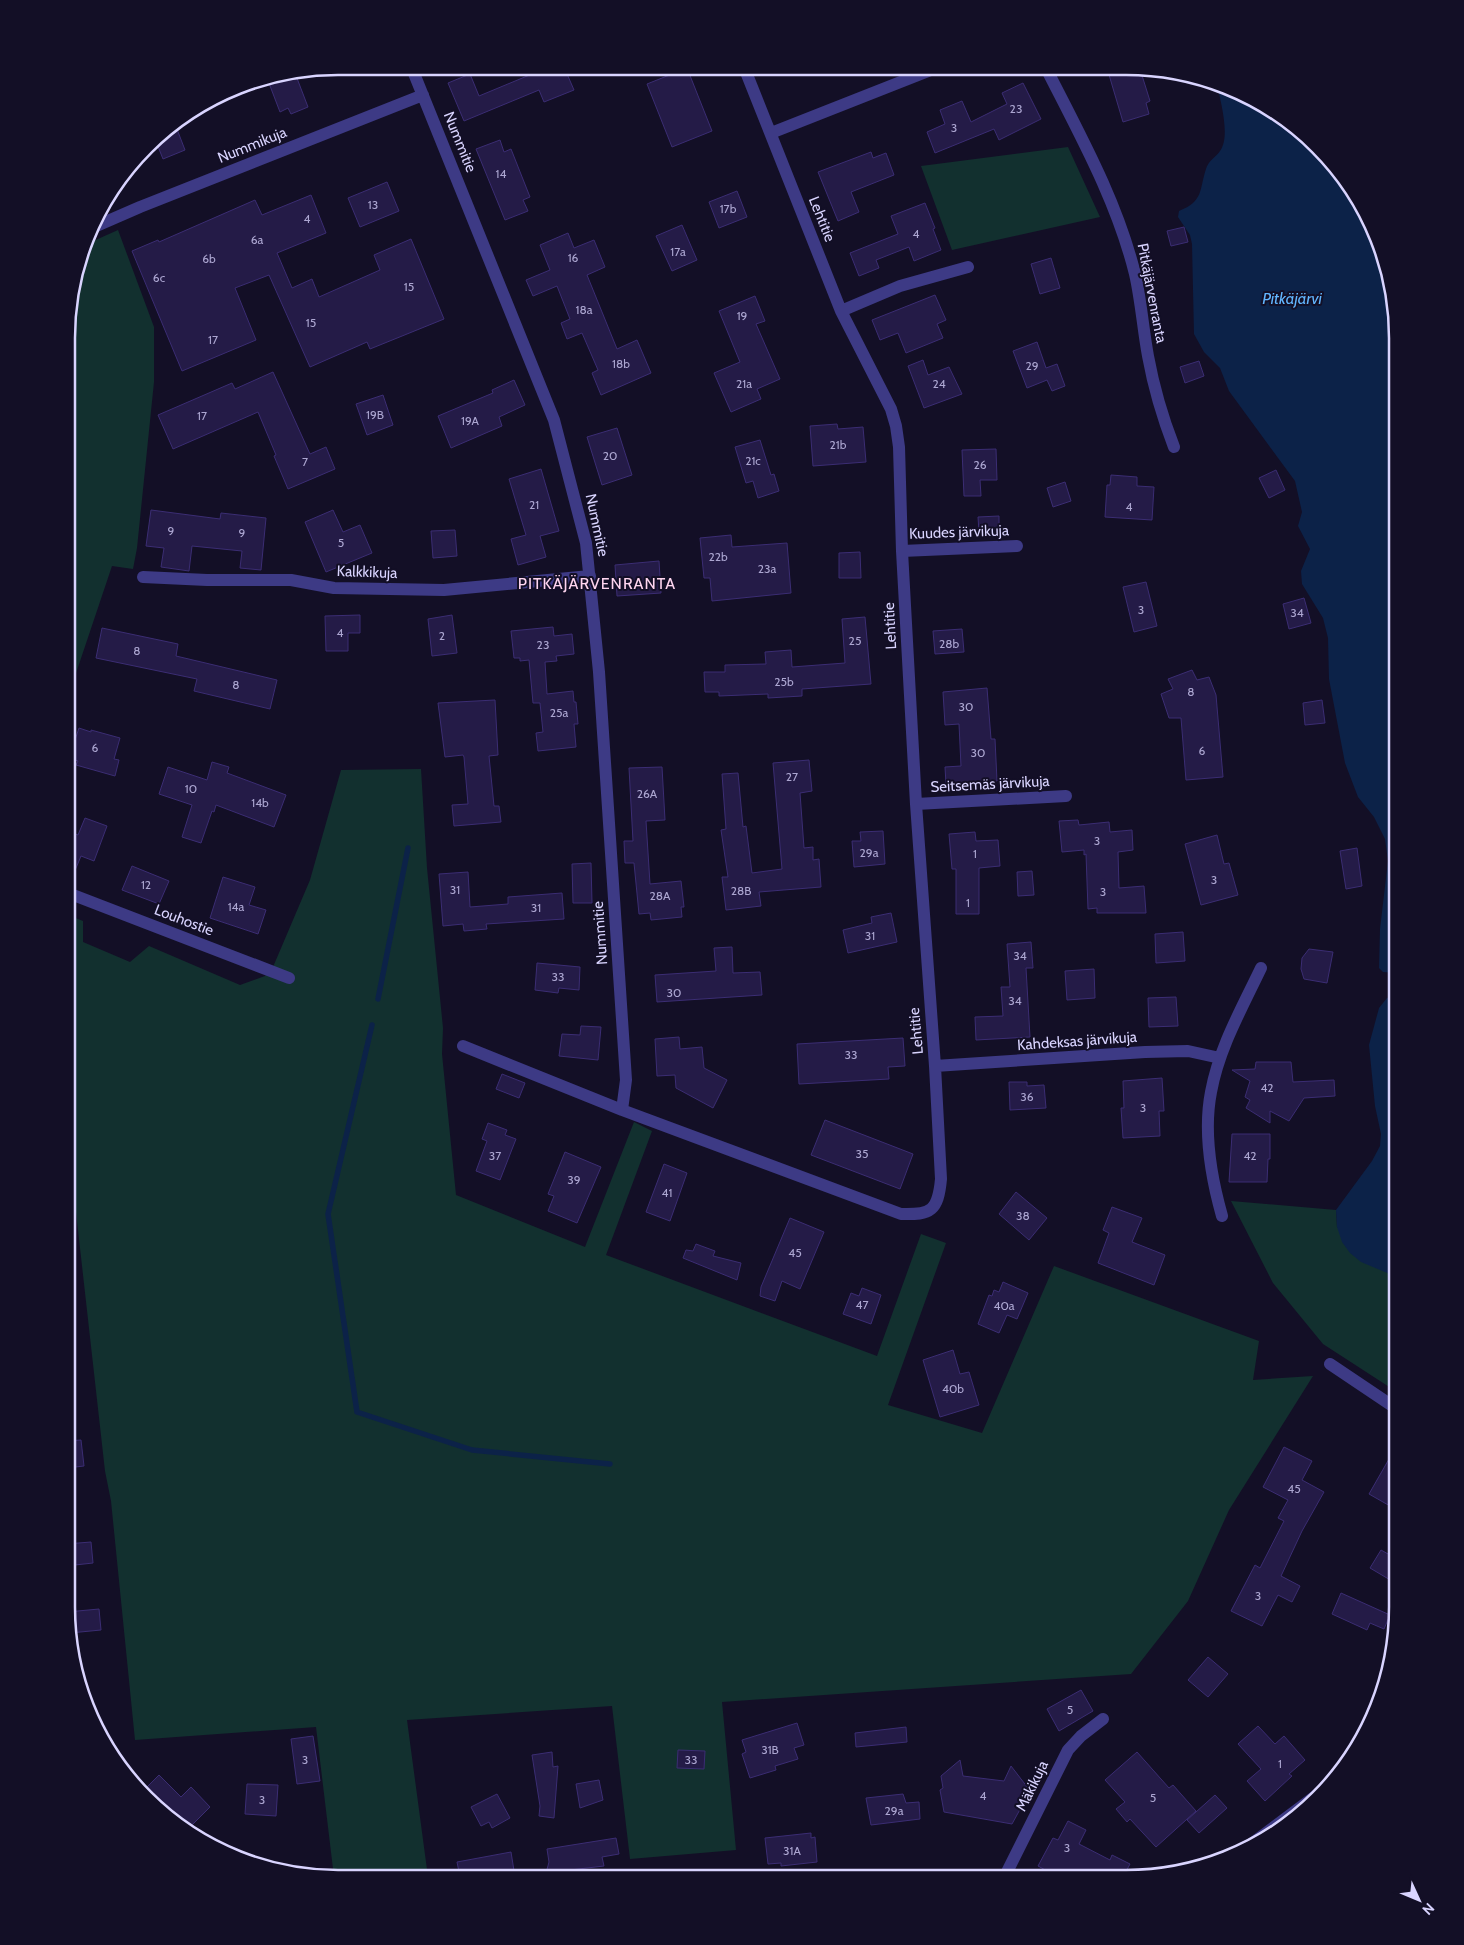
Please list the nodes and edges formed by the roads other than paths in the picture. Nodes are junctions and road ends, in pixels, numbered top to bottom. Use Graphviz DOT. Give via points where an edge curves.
graph roads {
  1 [pos="415,75"];
  2 [pos="747,75"];
  3 [pos="918,75"];
  4 [pos="1050,75"];
  5 [pos="423,96"];
  6 [pos="771,133"];
  7 [pos="101,224"];
  8 [pos="968,267"];
  9 [pos="841,311"];
  10 [pos="1174,447"];
  11 [pos="1017,546"];
  12 [pos="902,551"];
  13 [pos="590,576"];
  14 [pos="143,577"];
  15 [pos="1066,796"];
  16 [pos="916,804"];
  17 [pos="75,896"];
  18 [pos="1261,968"];
  19 [pos="289,978"];
  20 [pos="463,1046"];
  21 [pos="1220,1058"];
  22 [pos="936,1066"];
  23 [pos="622,1110"];
  24 [pos="1222,1216"];
  25 [pos="1330,1364"];
  26 [pos="1389,1404"];
  27 [pos="1103,1719"];
  28 [pos="1008,1870"];
  1 -- 5 [label="street, Nummitie"];
  2 -- 6 [label="street, Lehtitie"];
  3 -- 6 [label="street"];
  4 -- 10 [label="street, Pitkäjärvenranta" via="1120,223 1135,274 1158,404"];
  5 -- 7 [label="street, Nummikuja"];
  5 -- 13 [label="street, Nummitie" via="554,420 586,544"];
  6 -- 9 [label="street, Lehtitie"];
  8 -- 9 [label="street" via="900,286"];
  9 -- 12 [label="street, Lehtitie" via="891,409 896,426"];
  11 -- 12 [label="street, Kuudes järvikuja"];
  12 -- 16 [label="street, Lehtitie"];
  13 -- 14 [label="street, Kalkkikuja" via="444,590 334,588 291,580"];
  13 -- 23 [label="street, Nummitie" via="626,1080"];
  15 -- 16 [label="street, Seitsemäs järvikuja"];
  16 -- 22 [label="street, Lehtitie"];
  17 -- 19 [label="street, Louhostie"];
  18 -- 21 [label="street"];
  20 -- 23 [label="street"];
  21 -- 22 [label="street, Kahdeksas järvikuja" via="1188,1051"];
  21 -- 24 [label="street" via="1211,1092 1209,1134 1214,1185"];
  22 -- 23 [label="street, Lehtitie" via="939,1198 930,1211 917,1214 900,1214"];
  25 -- 26 [label="street"];
  27 -- 28 [label="street, Mäkikuja" via="1068,1750"];
}
